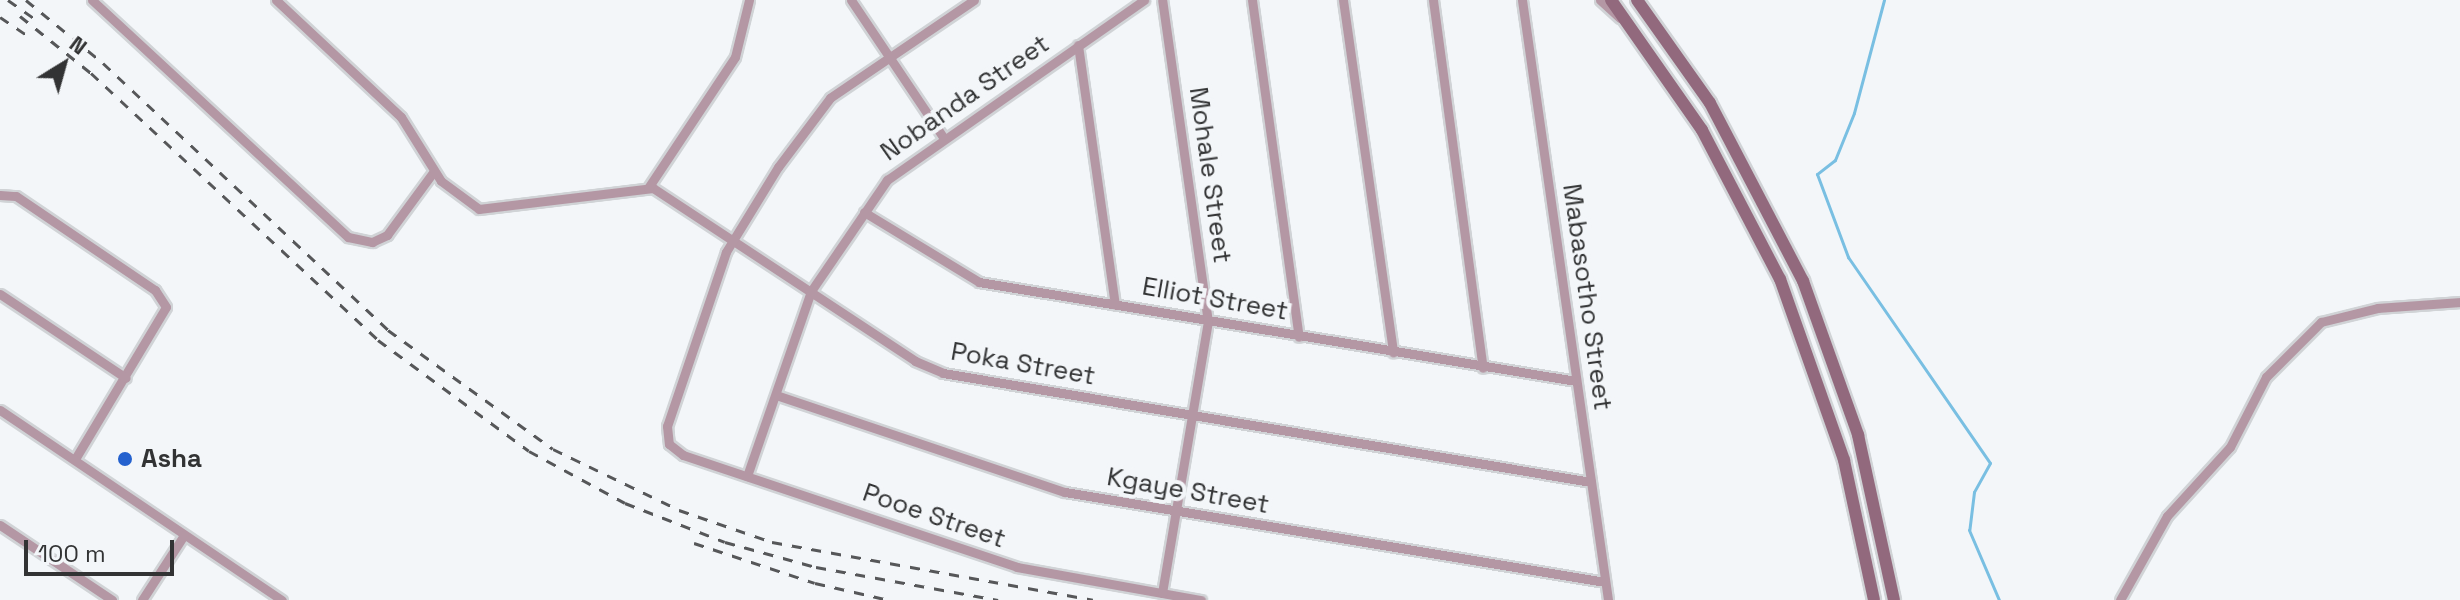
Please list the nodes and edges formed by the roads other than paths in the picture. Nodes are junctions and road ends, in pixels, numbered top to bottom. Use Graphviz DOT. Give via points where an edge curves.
graph roads {
  1 [pos="92,0"];
  2 [pos="276,0"];
  3 [pos="749,0"];
  4 [pos="851,0"];
  5 [pos="974,0"];
  6 [pos="1144,0"];
  7 [pos="1162,0"];
  8 [pos="1252,0"];
  9 [pos="1343,0"];
  10 [pos="1433,0"];
  11 [pos="1522,0"];
  12 [pos="1600,0"];
  13 [pos="1611,0"];
  14 [pos="1637,0"];
  15 [pos="1633,26"];
  16 [pos="1078,45"];
  17 [pos="889,58"];
  18 [pos="943,137"];
  19 [pos="434,171"];
  20 [pos="648,188"];
  21 [pos="0,195"];
  22 [pos="864,212"];
  23 [pos="732,238"];
  24 [pos="811,291"];
  25 [pos="0,294"];
  26 [pos="2460,302"];
  27 [pos="1115,304"];
  28 [pos="1208,322"];
  29 [pos="1299,337"];
  30 [pos="1393,352"];
  31 [pos="1483,368"];
  32 [pos="126,378"];
  33 [pos="1576,381"];
  34 [pos="776,395"];
  35 [pos="0,410"];
  36 [pos="1194,415"];
  37 [pos="75,459"];
  38 [pos="747,476"];
  39 [pos="1591,482"];
  40 [pos="1175,511"];
  41 [pos="0,525"];
  42 [pos="184,535"];
  43 [pos="1605,582"];
  44 [pos="1162,593"];
  45 [pos="112,600"];
  46 [pos="142,600"];
  47 [pos="282,600"];
  48 [pos="1201,600"];
  49 [pos="1608,600"];
  50 [pos="1874,600"];
  51 [pos="1894,600"];
  52 [pos="2120,600"];
  1 -- 19 [label="street" via="348,237 372,242 387,235"];
  2 -- 19 [label="street" via="412,129"];
  3 -- 20 [label="street" via="735,57"];
  4 -- 17 [label="street"];
  5 -- 17 [label="street"];
  6 -- 16 [label="street, Nobanda Street"];
  7 -- 28 [label="street, Mohale Street"];
  8 -- 29 [label="street"];
  9 -- 30 [label="street"];
  10 -- 31 [label="street"];
  11 -- 33 [label="street, Mabasotho Street"];
  12 -- 15 [label="street"];
  13 -- 15 [label="main road"];
  14 -- 51 [label="main road" via="1710,103 1803,281 1865,459"];
  15 -- 50 [label="main road" via="1702,130 1780,279 1844,460"];
  16 -- 18 [label="street, Nobanda Street"];
  16 -- 27 [label="street"];
  17 -- 18 [label="street"];
  17 -- 23 [label="street" via="817,112"];
  18 -- 22 [label="street, Nobanda Street" via="901,166"];
  19 -- 20 [label="street" via="457,196 496,212"];
  20 -- 23 [label="street, Poka Street"];
  21 -- 32 [label="street" via="16,196 155,290 166,307"];
  22 -- 24 [label="street, Nobanda Street"];
  22 -- 27 [label="street, Elliot Street" via="979,282"];
  23 -- 24 [label="street, Poka Street"];
  23 -- 38 [label="street, Pooe Street" via="667,438 683,455"];
  24 -- 34 [label="street, Nobanda Street"];
  24 -- 36 [label="street, Poka Street" via="943,373"];
  25 -- 32 [label="street"];
  26 -- 52 [label="street" via="2378,308 2321,322 2266,377 2230,447 2167,516"];
  27 -- 28 [label="street, Elliot Street"];
  28 -- 29 [label="street, Elliot Street"];
  28 -- 36 [label="street, Mohale Street"];
  29 -- 30 [label="street, Elliot Street"];
  30 -- 31 [label="street, Elliot Street"];
  31 -- 33 [label="street, Elliot Street"];
  32 -- 37 [label="street"];
  33 -- 39 [label="street, Mabasotho Street"];
  34 -- 38 [label="street, Nobanda Street"];
  34 -- 40 [label="street, Kgaye Street" via="1059,490"];
  35 -- 37 [label="street"];
  36 -- 39 [label="street, Poka Street"];
  36 -- 40 [label="street, Mohale Street"];
  37 -- 42 [label="street"];
  38 -- 44 [label="street, Pooe Street" via="1043,575"];
  39 -- 43 [label="street, Mabasotho Street"];
  40 -- 43 [label="street, Kgaye Street"];
  40 -- 44 [label="street, Mohale Street"];
  41 -- 45 [label="street"];
  42 -- 46 [label="street"];
  42 -- 47 [label="street"];
  43 -- 49 [label="street, Mabasotho Street"];
  44 -- 48 [label="street, Pooe Street"];
}
